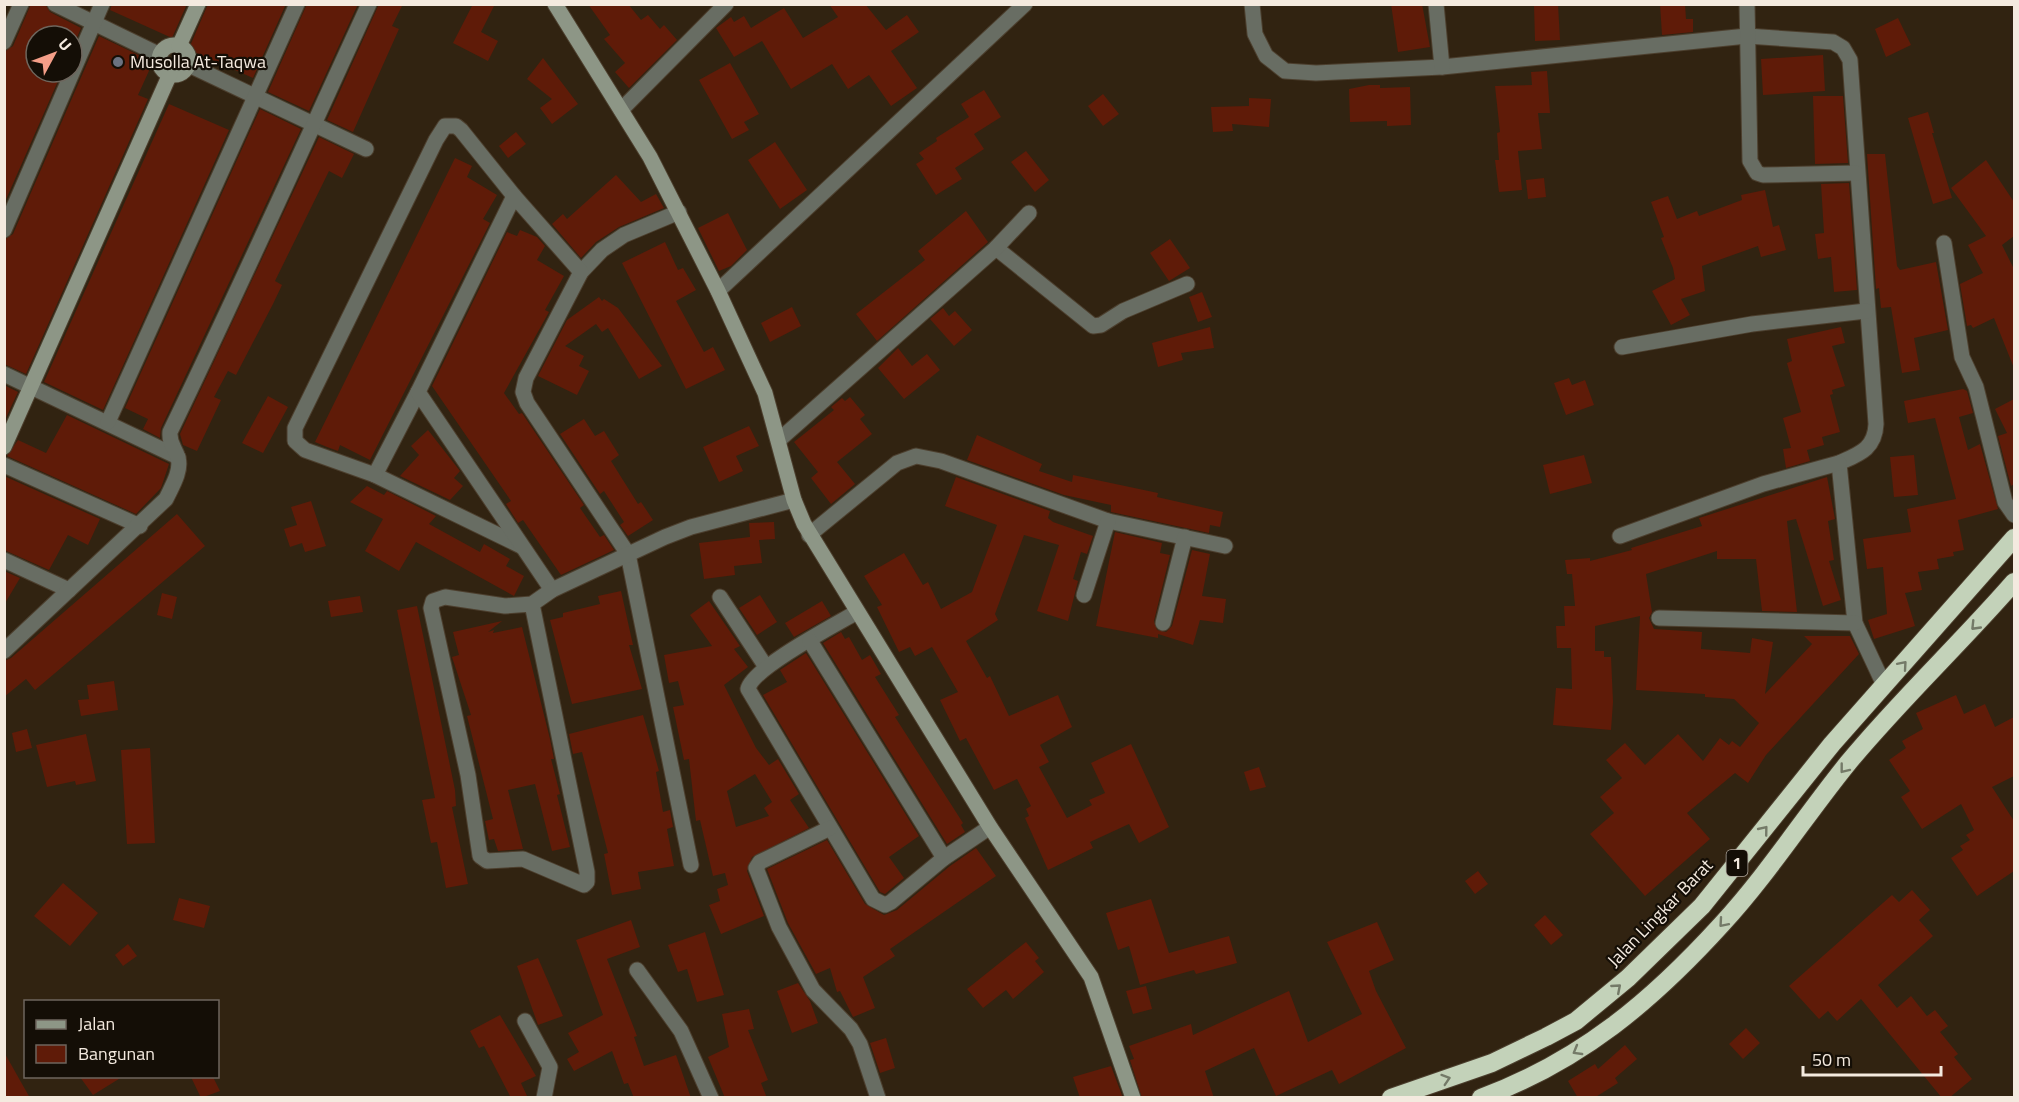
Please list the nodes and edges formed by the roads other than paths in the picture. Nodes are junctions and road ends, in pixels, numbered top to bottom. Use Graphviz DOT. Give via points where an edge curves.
graph roads {
  1 [pos="21,4"];
  2 [pos="56,4"];
  3 [pos="102,4"];
  4 [pos="198,4"];
  5 [pos="297,4"];
  6 [pos="369,4"];
  7 [pos="555,4"];
  8 [pos="726,4"];
  9 [pos="1025,4"];
  10 [pos="1252,4"];
  11 [pos="1436,4"];
  12 [pos="1747,4"];
  13 [pos="94,23"];
  14 [pos="1748,36"];
  15 [pos="4,42"];
  16 [pos="179,46"];
  17 [pos="160,55"];
  18 [pos="189,65"];
  19 [pos="1442,67"];
  20 [pos="170,75"];
  21 [pos="255,97"];
  22 [pos="621,110"];
  23 [pos="313,124"];
  24 [pos="366,149"];
  25 [pos="1856,173"];
  26 [pos="514,196"];
  27 [pos="679,212"];
  28 [pos="1029,213"];
  29 [pos="4,230"];
  30 [pos="1944,243"];
  31 [pos="996,248"];
  32 [pos="581,272"];
  33 [pos="1187,284"];
  34 [pos="718,291"];
  35 [pos="1866,311"];
  36 [pos="1622,347"];
  37 [pos="4,374"];
  38 [pos="30,386"];
  39 [pos="418,392"];
  40 [pos="108,422"];
  41 [pos="779,440"];
  42 [pos="4,447"];
  43 [pos="178,457"];
  44 [pos="1839,463"];
  45 [pos="4,465"];
  46 [pos="375,476"];
  47 [pos="794,500"];
  48 [pos="2014,515"];
  49 [pos="1108,521"];
  50 [pos="140,526"];
  51 [pos="809,535"];
  52 [pos="1620,536"];
  53 [pos="1185,537"];
  54 [pos="2014,538"];
  55 [pos="1225,546"];
  56 [pos="522,547"];
  57 [pos="628,554"];
  58 [pos="4,560"];
  59 [pos="2014,582"];
  60 [pos="69,590"];
  61 [pos="552,590"];
  62 [pos="1084,595"];
  63 [pos="720,597"];
  64 [pos="532,604"];
  65 [pos="857,612"];
  66 [pos="1659,618"];
  67 [pos="1164,622"];
  68 [pos="1855,623"];
  69 [pos="810,641"];
  70 [pos="4,651"];
  71 [pos="766,667"];
  72 [pos="1884,685"];
  73 [pos="990,827"];
  74 [pos="830,828"];
  75 [pos="944,858"];
  76 [pos="691,865"];
  77 [pos="638,970"];
  78 [pos="525,1021"];
  79 [pos="1501,1094"];
  80 [pos="544,1098"];
  81 [pos="711,1098"];
  82 [pos="878,1098"];
  83 [pos="1133,1098"];
  84 [pos="1391,1098"];
  85 [pos="1481,1098"];
  1 -- 15 [label="street"];
  2 -- 13 [label="street"];
  3 -- 13 [label="street"];
  4 -- 16 [label="street"];
  5 -- 21 [label="street"];
  6 -- 23 [label="street"];
  7 -- 22 [label="street"];
  8 -- 22 [label="street"];
  9 -- 34 [label="street"];
  10 -- 19 [label="street" via="1259,45 1285,71"];
  11 -- 19 [label="street"];
  12 -- 14 [label="street"];
  13 -- 17 [label="street"];
  13 -- 29 [label="street"];
  14 -- 19 [label="street"];
  14 -- 25 [label="street" via="1833,42 1843,48 1850,60"];
  14 -- 25 [label="street" via="1750,161 1757,173"];
  16 -- 17 [label="street" via="172,45"];
  16 -- 18 [label="street" via="186,50"];
  17 -- 20 [label="street" via="159,63"];
  18 -- 20 [label="street" via="184,72"];
  18 -- 21 [label="street"];
  20 -- 38 [label="street"];
  21 -- 23 [label="street"];
  21 -- 40 [label="street"];
  22 -- 27 [label="street"];
  23 -- 24 [label="street"];
  23 -- 43 [label="street" via="170,432 170,447"];
  25 -- 35 [label="street"];
  26 -- 32 [label="street"];
  26 -- 39 [label="street"];
  26 -- 46 [label="street" via="461,130 446,126 295,428 295,441 304,450"];
  27 -- 32 [label="street" via="613,241"];
  27 -- 34 [label="street"];
  28 -- 31 [label="street"];
  30 -- 48 [label="street" via="1962,357 1976,387 2005,502"];
  31 -- 33 [label="street" via="1092,326"];
  31 -- 41 [label="street"];
  32 -- 57 [label="street" via="526,378 524,395"];
  34 -- 41 [label="street" via="765,393"];
  35 -- 36 [label="street" via="1752,324"];
  35 -- 44 [label="street" via="1875,435 1864,451"];
  37 -- 38 [label="street"];
  38 -- 40 [label="street"];
  38 -- 42 [label="street"];
  39 -- 46 [label="street"];
  39 -- 56 [label="street"];
  40 -- 43 [label="street"];
  41 -- 47 [label="street"];
  43 -- 50 [label="street" via="176,475 166,499"];
  44 -- 52 [label="street" via="1763,484"];
  44 -- 68 [label="street"];
  45 -- 50 [label="street"];
  46 -- 56 [label="street"];
  47 -- 51 [label="street"];
  47 -- 57 [label="street" via="691,527"];
  49 -- 51 [label="street" via="941,461 916,456 897,463"];
  49 -- 53 [label="street"];
  49 -- 62 [label="street"];
  50 -- 60 [label="street"];
  51 -- 65 [label="street"];
  53 -- 55 [label="street"];
  53 -- 67 [label="street"];
  72 -- 54 [label="highway, Jalan Lingkar Barat / 1, one-way"];
  56 -- 61 [label="street"];
  57 -- 61 [label="street"];
  57 -- 76 [label="street"];
  58 -- 60 [label="street"];
  59 -- 79 [label="highway, 1, one-way" via="1849,763 1723,923 1660,988 1601,1037"];
  60 -- 70 [label="street"];
  61 -- 64 [label="street"];
  63 -- 71 [label="street"];
  64 -- 64 [label="street" via="505,606 440,597 431,608 468,775 480,856 487,861 522,859 584,885 587,872"];
  65 -- 69 [label="street"];
  65 -- 73 [label="street"];
  66 -- 68 [label="street"];
  68 -- 72 [label="street"];
  69 -- 71 [label="street"];
  69 -- 75 [label="street"];
  71 -- 74 [label="street" via="750,680 748,694"];
  84 -- 72 [label="highway, Jalan Lingkar Barat / 1, one-way" via="1516,1052 1576,1021 1602,1002 1702,906"];
  73 -- 75 [label="street"];
  73 -- 83 [label="street" via="1090,977"];
  74 -- 75 [label="street" via="879,904 891,902"];
  74 -- 82 [label="street" via="760,862 756,868 779,927 813,990 851,1029 860,1044"];
  77 -- 81 [label="street" via="681,1031"];
  78 -- 80 [label="street" via="551,1070"];
  79 -- 85 [label="highway, 1"];
}
